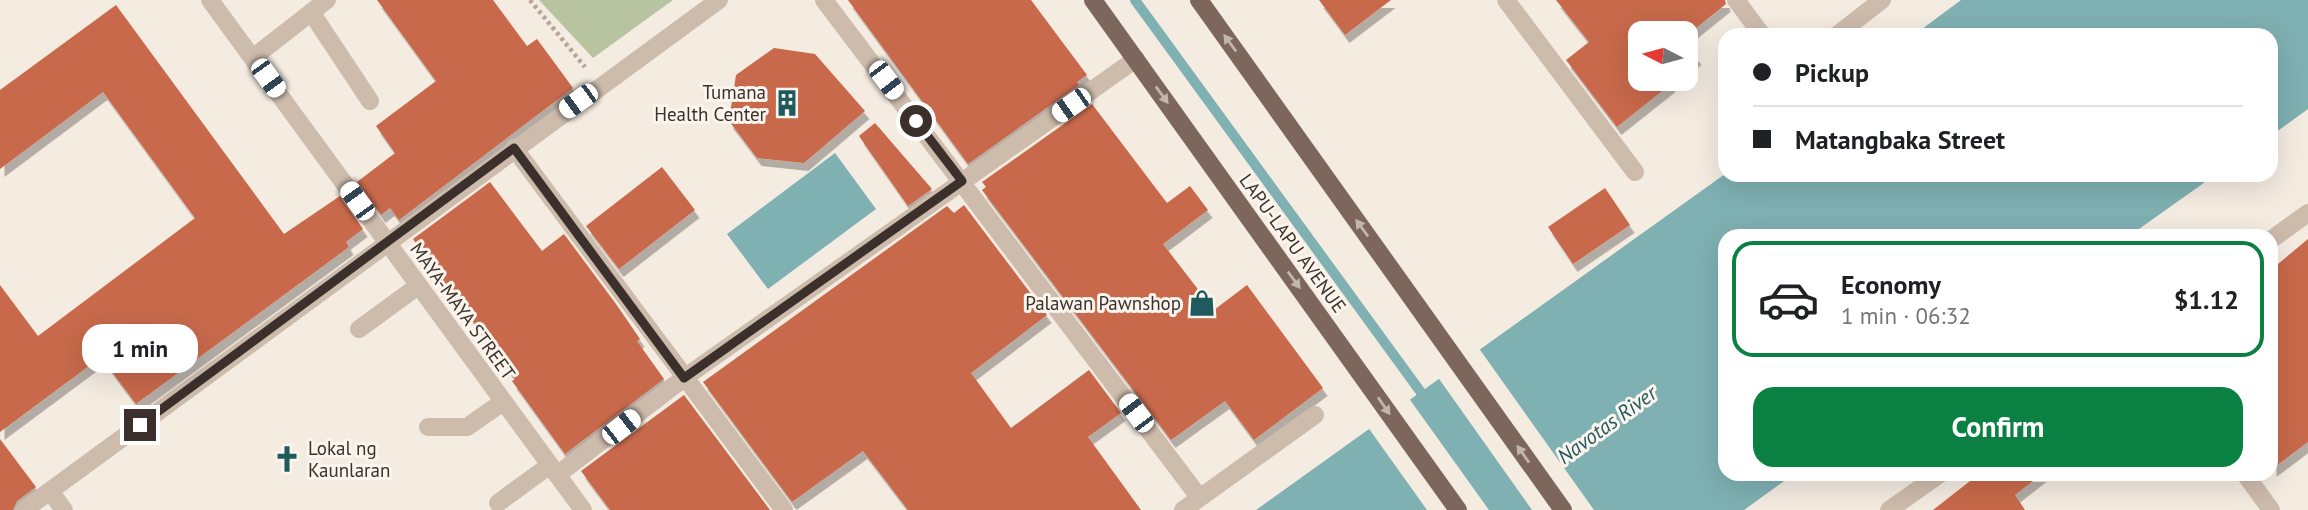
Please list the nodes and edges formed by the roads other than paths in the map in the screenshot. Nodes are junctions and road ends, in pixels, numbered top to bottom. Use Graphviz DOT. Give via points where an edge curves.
graph roads {
  1 [pos="211,0"];
  2 [pos="327,0"];
  3 [pos="719,0"];
  4 [pos="824,0"];
  5 [pos="1093,0"];
  6 [pos="1199,0"];
  7 [pos="1506,0"];
  8 [pos="1735,0"];
  9 [pos="1882,0"];
  10 [pos="312,12"];
  11 [pos="1757,28"];
  12 [pos="1846,28"];
  13 [pos="254,57"];
  14 [pos="1136,59"];
  15 [pos="370,101"];
  16 [pos="514,148"];
  17 [pos="1635,172"];
  18 [pos="962,181"];
  19 [pos="2308,212"];
  20 [pos="2278,234"];
  21 [pos="387,242"];
  22 [pos="418,286"];
  23 [pos="359,329"];
  24 [pos="684,378"];
  25 [pos="503,402"];
  26 [pos="1315,415"];
  27 [pos="428,427"];
  28 [pos="554,470"];
  29 [pos="1930,481"];
  30 [pos="2250,481"];
  31 [pos="50,491"];
  32 [pos="1199,497"];
  33 [pos="498,503"];
  34 [pos="24,510"];
  35 [pos="64,510"];
  36 [pos="583,510"];
  37 [pos="784,510"];
  38 [pos="1182,510"];
  39 [pos="1458,510"];
  40 [pos="1563,510"];
  41 [pos="1889,510"];
  42 [pos="2271,510"];
  1 -- 13 [label="street, MAYA-MAYA STREET"];
  2 -- 10 [label="street"];
  3 -- 16 [label="street"];
  4 -- 18 [label="street"];
  5 -- 14 [label="main road, LAPU-LAPU AVENUE"];
  40 -- 6 [label="main road, one-way"];
  7 -- 17 [label="street"];
  8 -- 11 [label="street"];
  9 -- 12 [label="street"];
  10 -- 13 [label="street"];
  10 -- 15 [label="street"];
  13 -- 21 [label="street, MAYA-MAYA STREET"];
  14 -- 18 [label="street"];
  14 -- 39 [label="main road, LAPU-LAPU AVENUE, one-way"];
  16 -- 21 [label="street"];
  16 -- 24 [label="street"];
  18 -- 24 [label="street"];
  18 -- 32 [label="street"];
  19 -- 20 [label="street"];
  21 -- 22 [label="street, MAYA-MAYA STREET"];
  21 -- 31 [label="street"];
  22 -- 23 [label="street"];
  22 -- 25 [label="street, MAYA-MAYA STREET"];
  24 -- 28 [label="street"];
  24 -- 37 [label="street"];
  25 -- 27 [label="street" via="467,427"];
  25 -- 28 [label="street, MAYA-MAYA STREET"];
  26 -- 32 [label="street"];
  28 -- 33 [label="street"];
  28 -- 36 [label="street, MAYA-MAYA STREET"];
  29 -- 41 [label="street"];
  30 -- 42 [label="street"];
  31 -- 34 [label="street"];
  31 -- 35 [label="street"];
  32 -- 38 [label="street"];
}
